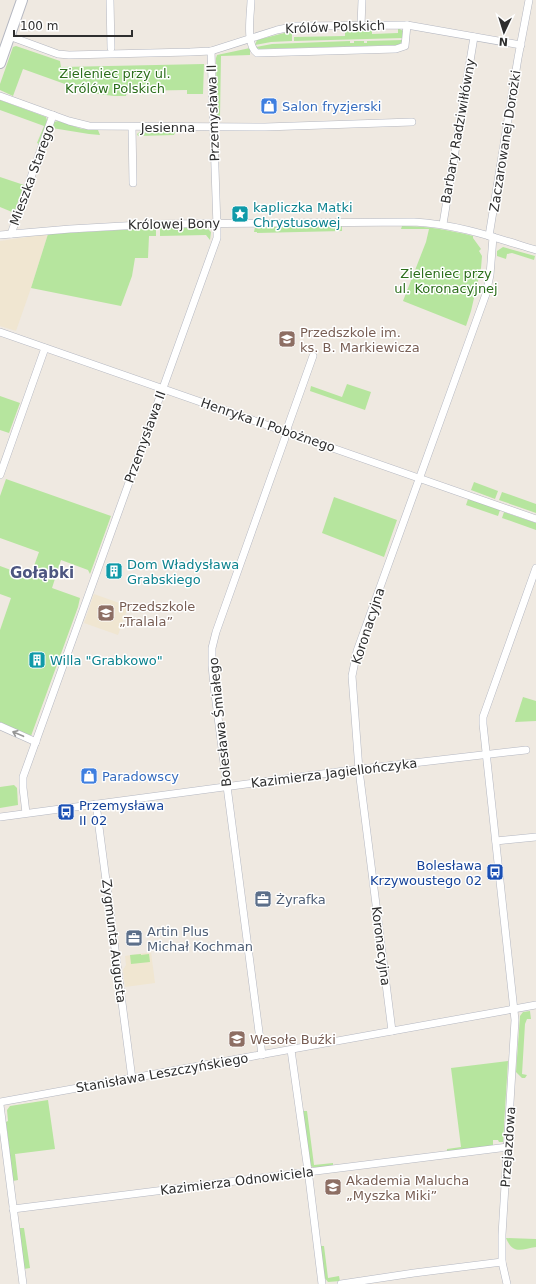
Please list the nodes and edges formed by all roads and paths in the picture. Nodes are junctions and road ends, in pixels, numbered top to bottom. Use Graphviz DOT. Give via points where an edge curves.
graph roads {
  1 [pos="22,0"];
  2 [pos="110,0"];
  3 [pos="251,0"];
  4 [pos="362,0"];
  5 [pos="529,0"];
  6 [pos="361,25"];
  7 [pos="407,25"];
  8 [pos="9,36"];
  9 [pos="474,37"];
  10 [pos="250,38"];
  11 [pos="521,45"];
  12 [pos="111,48"];
  13 [pos="211,51"];
  14 [pos="0,63"];
  15 [pos="0,96"];
  16 [pos="53,115"];
  17 [pos="412,122"];
  18 [pos="132,127"];
  19 [pos="214,127"];
  20 [pos="134,183"];
  21 [pos="217,223"];
  22 [pos="442,224"];
  23 [pos="11,234"];
  24 [pos="0,235"];
  25 [pos="491,237"];
  26 [pos="536,250"];
  27 [pos="0,332"];
  28 [pos="45,348"];
  29 [pos="313,356"];
  30 [pos="163,388"];
  31 [pos="287,432"];
  32 [pos="0,474"];
  33 [pos="420,478"];
  34 [pos="536,519"];
  35 [pos="536,568"];
  36 [pos="0,726"];
  37 [pos="36,742"];
  38 [pos="526,750"];
  39 [pos="486,755"];
  40 [pos="359,770"];
  41 [pos="227,787"];
  42 [pos="96,804"];
  43 [pos="26,813"];
  44 [pos="0,817"];
  45 [pos="536,837"];
  46 [pos="496,841"];
  47 [pos="536,1005"];
  48 [pos="514,1010"];
  49 [pos="392,1031"];
  50 [pos="291,1050"];
  51 [pos="262,1055"];
  52 [pos="132,1079"];
  53 [pos="0,1104"];
  54 [pos="508,1147"];
  55 [pos="308,1172"];
  56 [pos="13,1209"];
  57 [pos="502,1262"];
  58 [pos="23,1284"];
  59 [pos="322,1284"];
  60 [pos="341,1284"];
  61 [pos="507,1284"];
  1 -- 8 [label="street"];
  2 -- 12 [label="street"];
  3 -- 10 [label="street"];
  4 -- 6 [label="street"];
  5 -- 11 [label="street, Zaczarowanej Dorożki"];
  6 -- 7 [label="street, Królów Polskich"];
  6 -- 10 [label="street, Królów Polskich" via="286,27"];
  7 -- 9 [label="street, Królów Polskich"];
  7 -- 10 [label="street" via="405,46 396,50 257,52 254,51"];
  8 -- 13 [label="street, Królów Polskich" via="64,55"];
  8 -- 14 [label="street"];
  9 -- 11 [label="street, Królów Polskich"];
  9 -- 22 [label="street, Barbary Radziwiłłówny"];
  10 -- 13 [label="street, Królów Polskich"];
  11 -- 25 [label="street, Zaczarowanej Dorożki"];
  13 -- 19 [label="street, Przemysława II"];
  15 -- 16 [label="street, Jesienna"];
  16 -- 18 [label="street, Jesienna" via="90,126"];
  16 -- 23 [label="street, Mieszka Starego"];
  17 -- 19 [label="street, Jesienna"];
  18 -- 19 [label="street, Jesienna"];
  18 -- 20 [label="street"];
  19 -- 21 [label="street, Przemysława II"];
  21 -- 22 [label="street, Królowej Bony"];
  21 -- 23 [label="street, Królowej Bony" via="121,225"];
  21 -- 30 [label="street, Przemysława II" via="216,238"];
  22 -- 25 [label="street, Królowej Bony"];
  23 -- 24 [label="street, Królowej Bony"];
  25 -- 26 [label="street, Królowej Bony"];
  25 -- 33 [label="street, Koronacyjna" via="490,276 486,294"];
  27 -- 28 [label="street, Henryka II Pobożnego"];
  28 -- 30 [label="street, Henryka II Pobożnego"];
  28 -- 32 [label="street"];
  29 -- 31 [label="street, Bolesława Śmiałego"];
  30 -- 31 [label="street, Henryka II Pobożnego"];
  30 -- 37 [label="street, Przemysława II"];
  31 -- 33 [label="street, Henryka II Pobożnego"];
  31 -- 41 [label="street, Bolesława Śmiałego" via="212,648"];
  33 -- 34 [label="street, Henryka II Pobożnego"];
  33 -- 40 [label="street, Koronacyjna" via="357,651 353,669"];
  35 -- 39 [label="street, Przejazdowa" via="483,717"];
  37 -- 36 [label="street, one-way"];
  37 -- 43 [label="street, Przemysława II" via="22,781"];
  38 -- 39 [label="street, Kazimierza Jagiellończyka"];
  39 -- 40 [label="street, Kazimierza Jagiellończyka"];
  39 -- 46 [label="street, Przejazdowa"];
  40 -- 41 [label="street, Kazimierza Jagiellończyka"];
  40 -- 49 [label="street, Koronacyjna"];
  41 -- 42 [label="street, Kazimierza Jagiellończyka"];
  41 -- 51 [label="street, Bolesława Śmiałego"];
  42 -- 43 [label="street, Kazimierza Jagiellończyka"];
  42 -- 52 [label="street, Zygmunta Augusta"];
  43 -- 44 [label="street, Kazimierza Jagiellończyka"];
  45 -- 46 [label="street"];
  46 -- 48 [label="street, Przejazdowa"];
  47 -- 48 [label="street, Stanisława Leszczyńskiego"];
  48 -- 49 [label="street, Stanisława Leszczyńskiego"];
  48 -- 54 [label="street, Przejazdowa"];
  49 -- 50 [label="street, Stanisława Leszczyńskiego"];
  50 -- 51 [label="street, Stanisława Leszczyńskiego"];
  50 -- 55 [label="street"];
  51 -- 52 [label="street, Stanisława Leszczyńskiego"];
  52 -- 53 [label="street, Stanisława Leszczyńskiego"];
  53 -- 56 [label="street"];
  54 -- 55 [label="street, Kazimierza Odnowiciela"];
  54 -- 57 [label="street, Przejazdowa"];
  55 -- 56 [label="street, Kazimierza Odnowiciela"];
  55 -- 59 [label="street"];
  56 -- 58 [label="street"];
  57 -- 60 [label="street"];
  57 -- 61 [label="street, Przejazdowa"];
}
